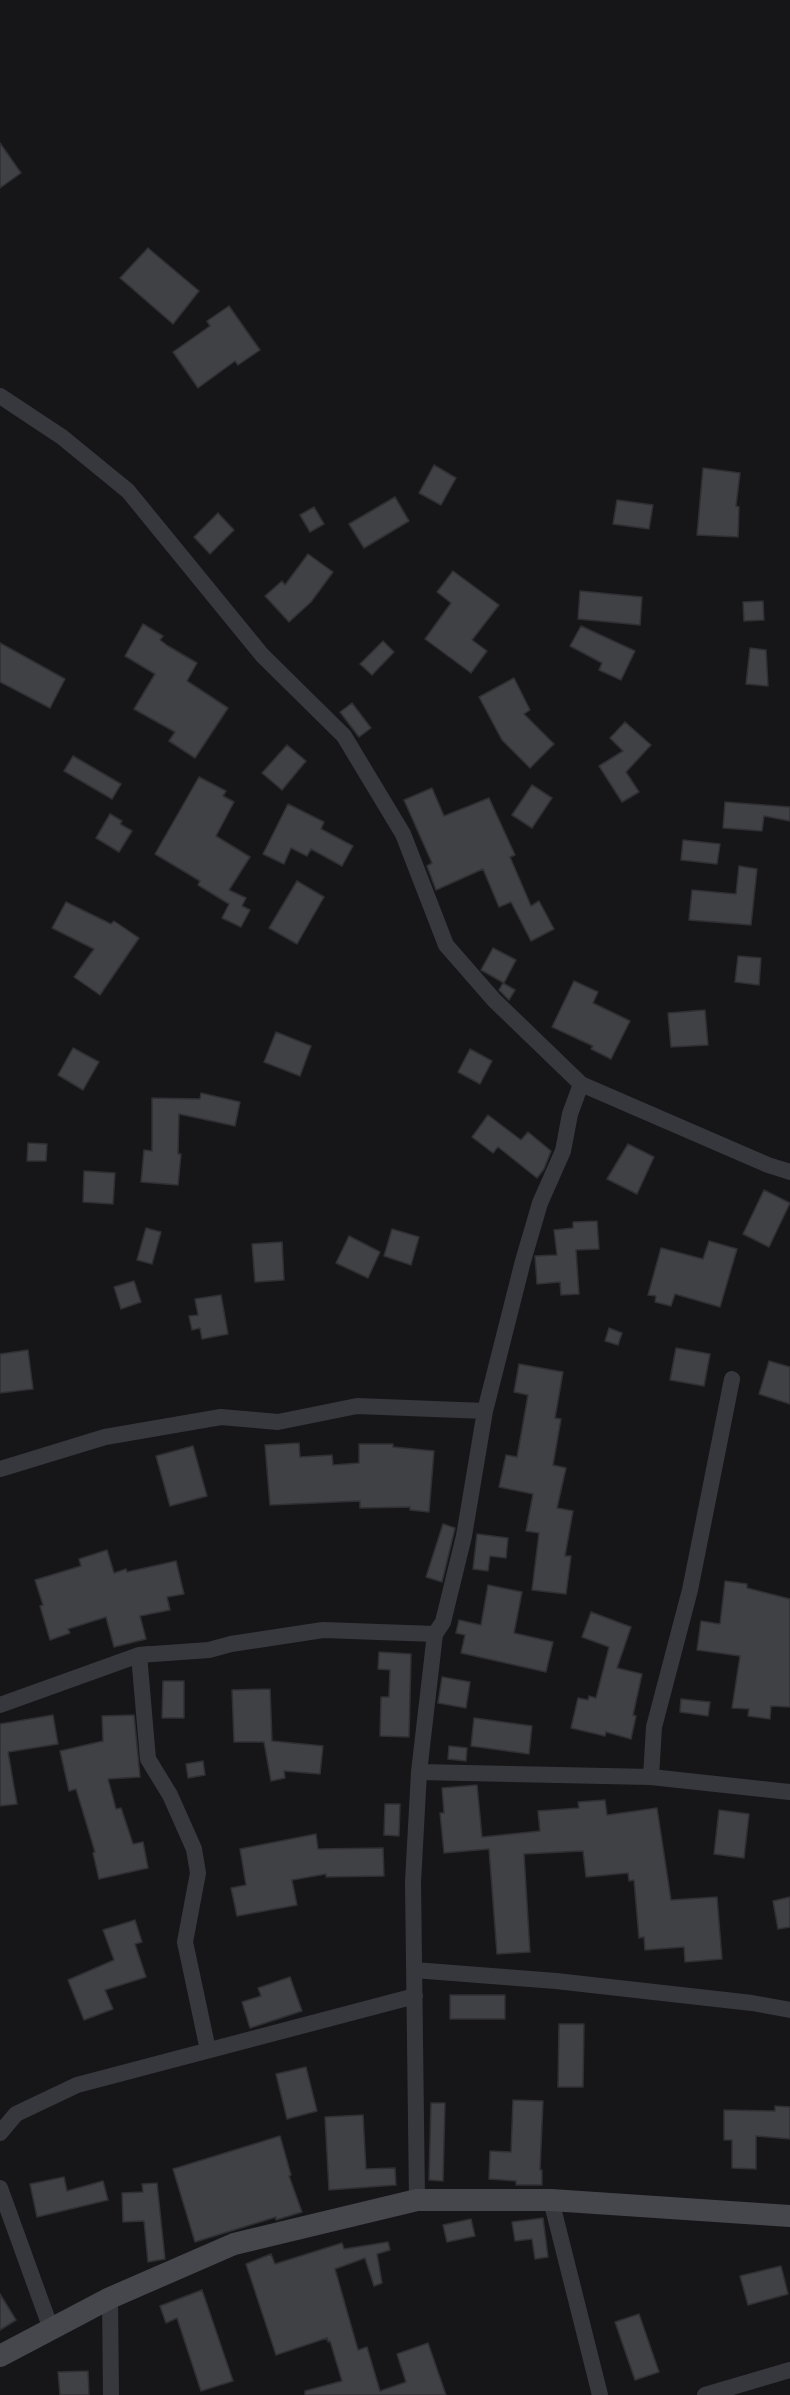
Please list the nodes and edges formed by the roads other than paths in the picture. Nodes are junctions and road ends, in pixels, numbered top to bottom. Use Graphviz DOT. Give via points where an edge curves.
graph roads {
  1 [pos="0,396"];
  2 [pos="581,1084"];
  3 [pos="790,1172"];
  4 [pos="732,1379"];
  5 [pos="485,1411"];
  6 [pos="0,1469"];
  7 [pos="435,1634"];
  8 [pos="139,1655"];
  9 [pos="0,1705"];
  10 [pos="419,1772"];
  11 [pos="651,1777"];
  12 [pos="790,1792"];
  13 [pos="414,1970"];
  14 [pos="415,1996"];
  15 [pos="790,2010"];
  16 [pos="208,2050"];
  17 [pos="0,2133"];
  18 [pos="0,2188"];
  19 [pos="417,2199"];
  20 [pos="551,2200"];
  21 [pos="790,2216"];
  22 [pos="110,2298"];
  23 [pos="51,2329"];
  24 [pos="0,2356"];
  25 [pos="790,2370"];
  26 [pos="111,2395"];
  27 [pos="600,2395"];
  28 [pos="705,2395"];
  1 -- 2 [label="street" via="62,437 128,491 262,655 344,736 403,834 446,945 494,1000"];
  2 -- 3 [label="street"];
  2 -- 5 [label="street" via="563,1151 534,1222"];
  4 -- 11 [label="street" via="690,1590 654,1726"];
  5 -- 6 [label="street" via="357,1406 278,1422 221,1416 105,1437"];
  5 -- 7 [label="street" via="465,1536 443,1622"];
  7 -- 8 [label="street" via="323,1630 209,1650"];
  7 -- 10 [label="street"];
  8 -- 9 [label="street"];
  8 -- 16 [label="street" via="148,1759 170,1795 194,1849 198,1873 185,1942"];
  10 -- 11 [label="street"];
  10 -- 13 [label="street" via="413,1882"];
  11 -- 12 [label="street"];
  13 -- 14 [label="street"];
  13 -- 15 [label="street" via="579,1984"];
  14 -- 16 [label="street"];
  14 -- 19 [label="street"];
  16 -- 17 [label="street" via="77,2085 15,2114"];
  18 -- 23 [label="street"];
  19 -- 20 [label="street"];
  19 -- 22 [label="street" via="234,2244"];
  20 -- 21 [label="street"];
  20 -- 27 [label="street"];
  22 -- 23 [label="street"];
  22 -- 26 [label="street"];
  23 -- 24 [label="street"];
  25 -- 28 [label="street"];
}
